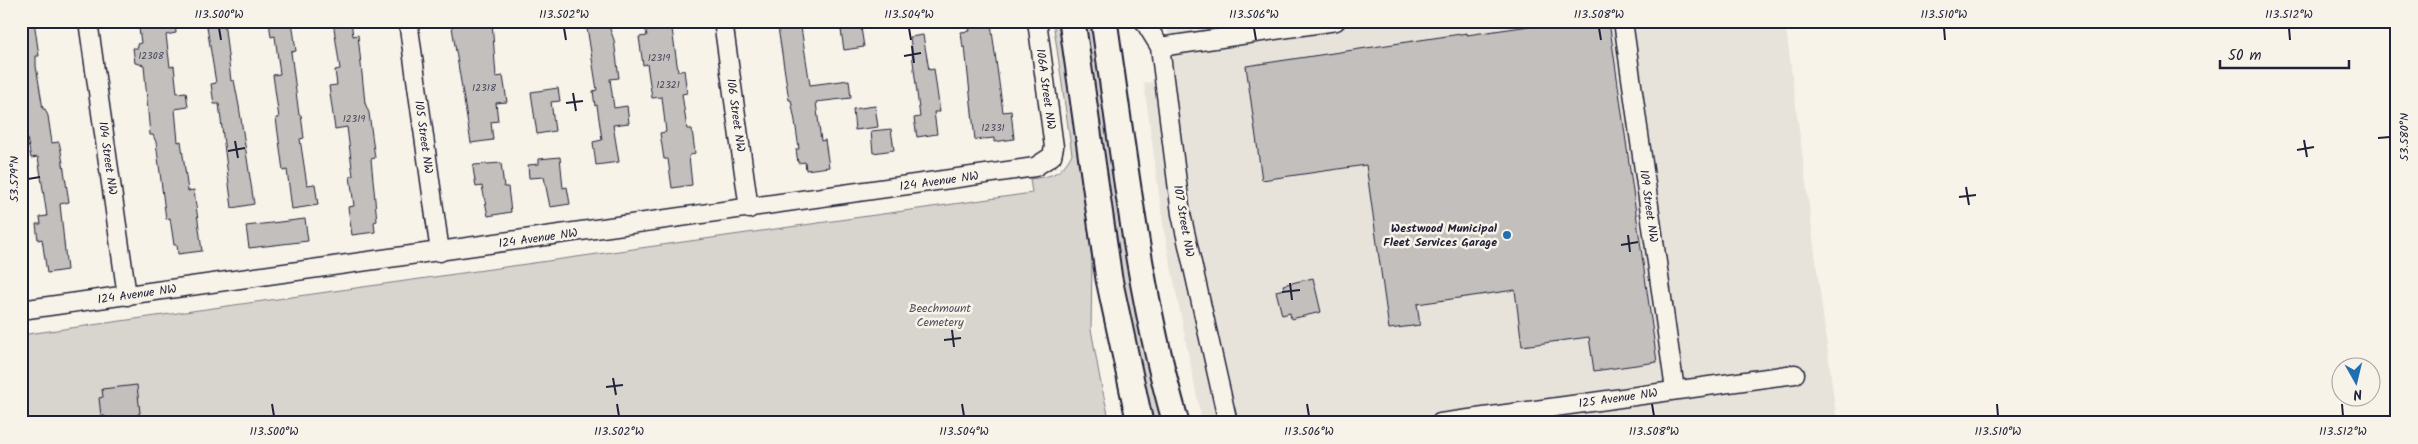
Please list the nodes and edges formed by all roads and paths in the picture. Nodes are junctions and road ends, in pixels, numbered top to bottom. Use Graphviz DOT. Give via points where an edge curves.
graph roads {
  1 [pos="88,21"];
  2 [pos="408,21"];
  3 [pos="724,21"];
  4 [pos="1036,21"];
  5 [pos="1072,21"];
  6 [pos="1104,21"];
  7 [pos="1144,21"];
  8 [pos="1336,21"];
  9 [pos="1622,21"];
  10 [pos="1160,47"];
  11 [pos="1052,156"];
  12 [pos="748,209"];
  13 [pos="440,252"];
  14 [pos="127,296"];
  15 [pos="21,310"];
  16 [pos="1795,374"];
  17 [pos="1675,390"];
  18 [pos="1140,423"];
  19 [pos="1176,423"];
  20 [pos="1228,423"];
  21 [pos="1440,423"];
  1 -- 14 [label="street, 104 Street NW"];
  2 -- 13 [label="street, 105 Street NW"];
  3 -- 12 [label="street, 106 Street NW"];
  4 -- 11 [label="street, 106A Street NW" via="1054,147"];
  5 -- 18 [label="main road" via="1109,279"];
  6 -- 19 [label="main road" via="1139,258"];
  7 -- 10 [label="street, 107 Street NW"];
  8 -- 10 [label="street"];
  9 -- 17 [label="street, 109 Street NW"];
  10 -- 20 [label="street, 107 Street NW" via="1181,214"];
  11 -- 12 [label="street, 124 Avenue NW" via="1035,167"];
  12 -- 13 [label="street, 124 Avenue NW"];
  13 -- 14 [label="street, 124 Avenue NW"];
  14 -- 15 [label="street, 124 Avenue NW"];
  16 -- 17 [label="street, 125 Avenue NW"];
  17 -- 21 [label="street, 125 Avenue NW"];
}
